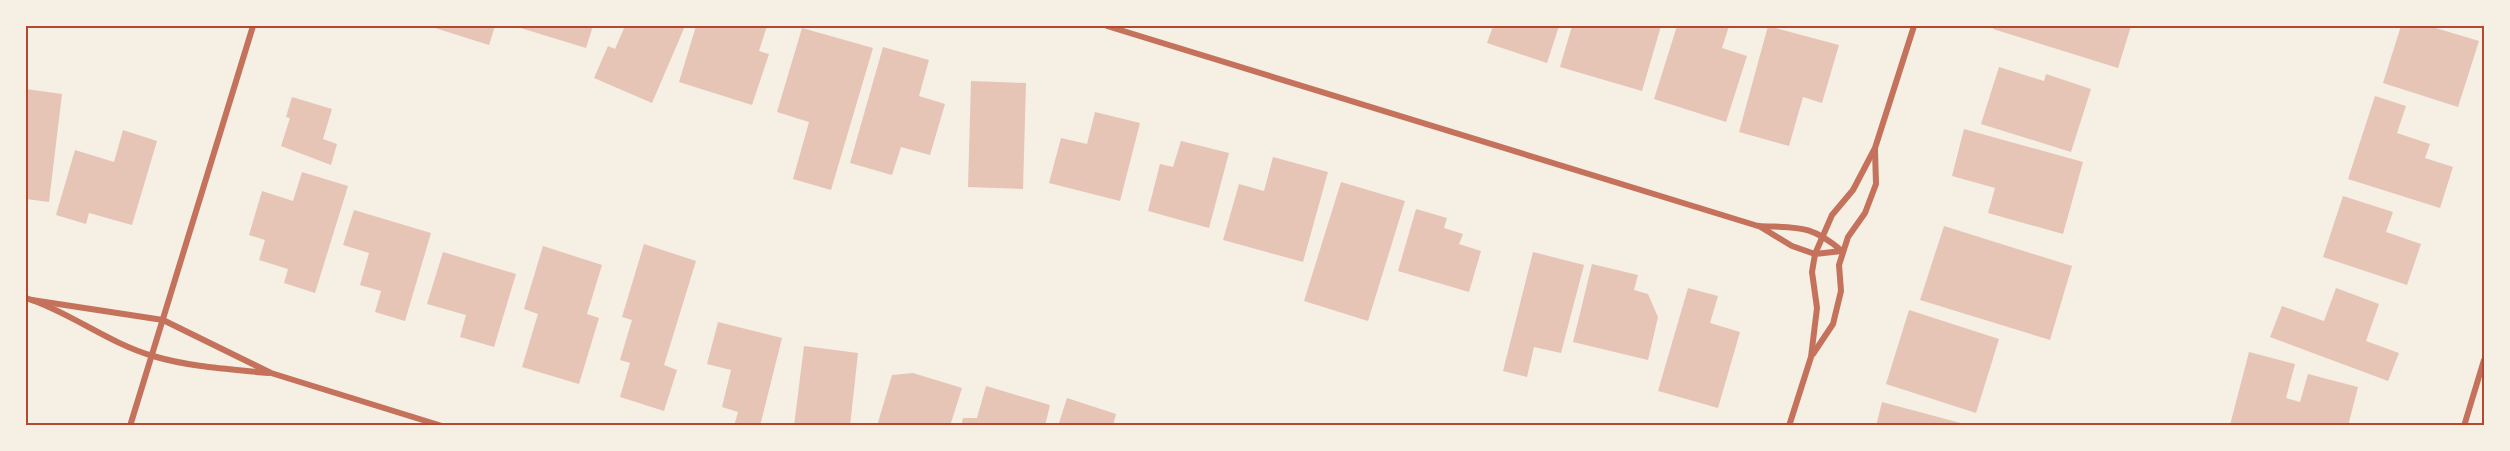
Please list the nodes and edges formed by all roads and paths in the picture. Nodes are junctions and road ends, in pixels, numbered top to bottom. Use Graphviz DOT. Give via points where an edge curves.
graph roads {
  1 [pos="254,26"];
  2 [pos="1107,26"];
  3 [pos="1914,26"];
  4 [pos="1875,148"];
  5 [pos="1758,226"];
  6 [pos="1822,235"];
  7 [pos="1842,251"];
  8 [pos="1815,254"];
  9 [pos="29,299"];
  10 [pos="163,320"];
  11 [pos="152,356"];
  12 [pos="1811,357"];
  13 [pos="2484,360"];
  14 [pos="271,373"];
  15 [pos="130,426"];
  16 [pos="442,426"];
  17 [pos="1789,426"];
  18 [pos="2464,426"];
  1 -- 10 [label="street"];
  2 -- 5 [label="street"];
  3 -- 4 [label="street"];
  4 -- 6 [label="street" via="1853,190 1832,215"];
  4 -- 7 [label="street" via="1876,184 1865,213"];
  5 -- 6 [label="street" via="1798,228"];
  5 -- 8 [label="street"];
  6 -- 7 [label="street"];
  6 -- 8 [label="street"];
  7 -- 8 [label="street"];
  7 -- 12 [label="street" via="1841,291 1833,324"];
  8 -- 12 [label="street" via="1812,272 1816,308"];
  9 -- 10 [label="street"];
  9 -- 11 [label="street"];
  10 -- 11 [label="street"];
  10 -- 14 [label="street"];
  11 -- 14 [label="street" via="193,365"];
  11 -- 15 [label="street"];
  12 -- 17 [label="street"];
  13 -- 18 [label="street"];
  14 -- 16 [label="street"];
}
